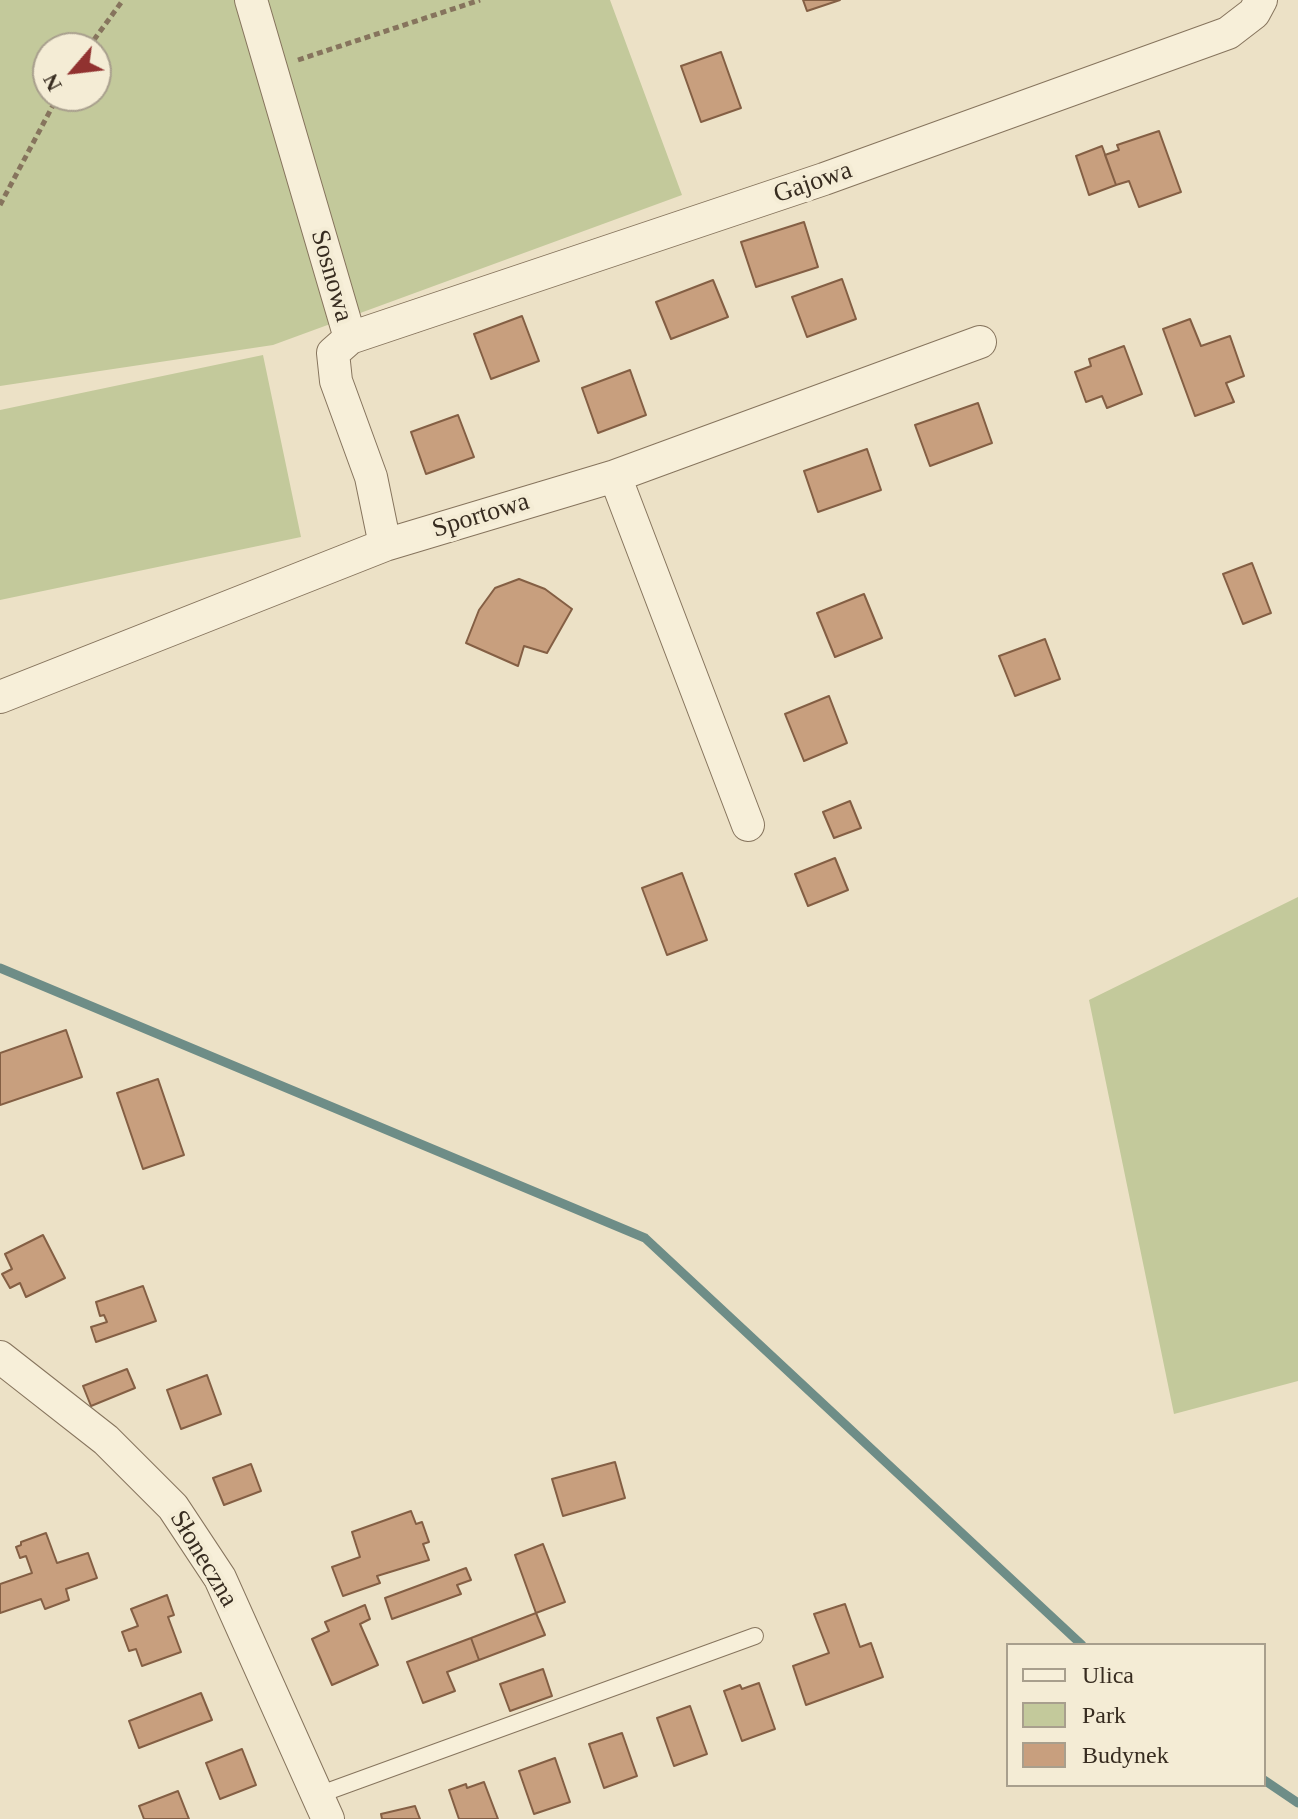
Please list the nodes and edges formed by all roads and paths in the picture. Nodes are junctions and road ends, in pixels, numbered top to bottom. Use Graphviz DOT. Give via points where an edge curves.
graph roads {
  1 [pos="123,0"];
  2 [pos="251,0"];
  3 [pos="480,0"];
  4 [pos="1261,0"];
  5 [pos="100,32"];
  6 [pos="271,69"];
  7 [pos="49,112"];
  8 [pos="0,205"];
  9 [pos="350,338"];
  10 [pos="980,342"];
  11 [pos="615,476"];
  12 [pos="385,545"];
  13 [pos="0,697"];
  14 [pos="748,825"];
  15 [pos="0,1357"];
  16 [pos="755,1636"];
  17 [pos="323,1807"];
  1 -- 5 [label="path"];
  2 -- 6 [label="street, Sosnowa"];
  3 -- 6 [label="path"];
  4 -- 9 [label="street, Gajowa" via="1254,13 1228,33 824,179"];
  6 -- 9 [label="street, Sosnowa"];
  7 -- 8 [label="path"];
  9 -- 12 [label="street, Sosnowa" via="333,353 336,381 371,477"];
  10 -- 11 [label="street, Sportowa"];
  11 -- 12 [label="street, Sportowa"];
  11 -- 14 [label="street"];
  12 -- 13 [label="street, Sportowa"];
  15 -- 17 [label="street, Słoneczna" via="106,1440 173,1507 220,1578"];
  16 -- 17 [label="lane"];
}
